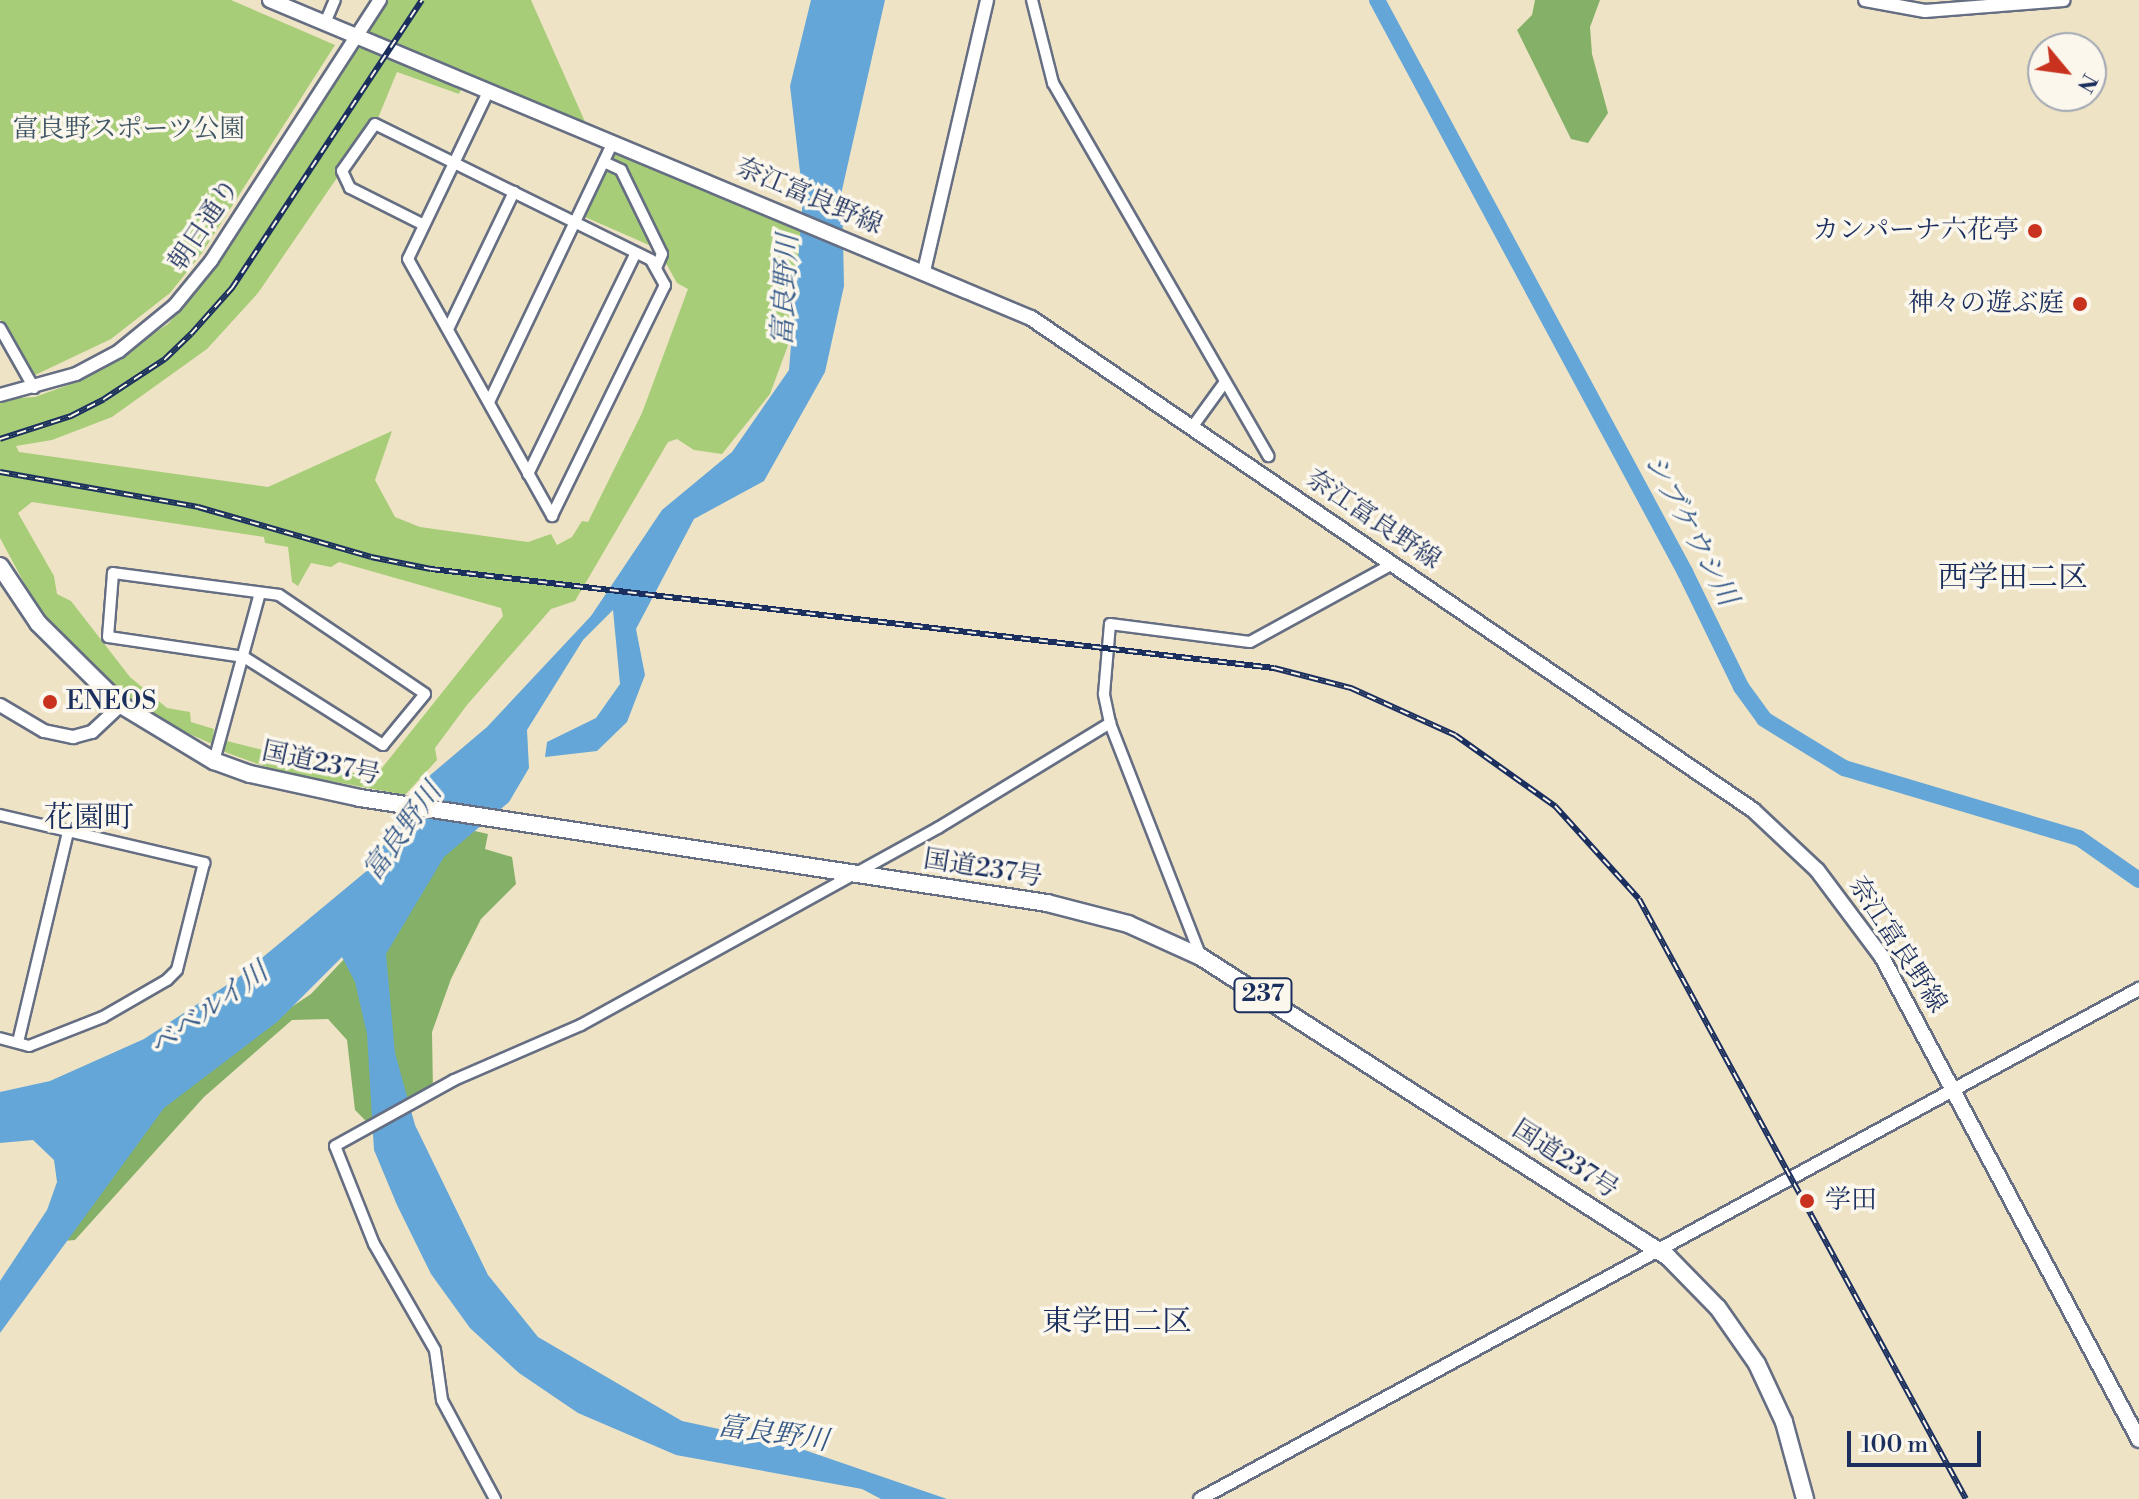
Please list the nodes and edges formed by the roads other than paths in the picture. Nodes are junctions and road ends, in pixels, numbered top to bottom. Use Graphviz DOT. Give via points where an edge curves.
graph roads {
  1 [pos="272,0"];
  2 [pos="335,0"];
  3 [pos="380,0"];
  4 [pos="987,0"];
  5 [pos="1032,0"];
  6 [pos="1865,0"];
  7 [pos="2064,0"];
  8 [pos="325,23"];
  9 [pos="356,36"];
  10 [pos="489,90"];
  11 [pos="613,142"];
  12 [pos="604,162"];
  13 [pos="454,163"];
  14 [pos="514,192"];
  15 [pos="575,223"];
  16 [pos="424,225"];
  17 [pos="636,253"];
  18 [pos="656,268"];
  19 [pos="924,271"];
  20 [pos="449,327"];
  21 [pos="0,328"];
  22 [pos="1225,382"];
  23 [pos="34,388"];
  24 [pos="0,395"];
  25 [pos="489,402"];
  26 [pos="1193,426"];
  27 [pos="1268,456"];
  28 [pos="528,474"];
  29 [pos="1394,563"];
  30 [pos="0,566"];
  31 [pos="260,593"];
  32 [pos="244,657"];
  33 [pos="0,705"];
  34 [pos="121,705"];
  35 [pos="1110,723"];
  36 [pos="214,761"];
  37 [pos="0,815"];
  38 [pos="68,832"];
  39 [pos="857,873"];
  40 [pos="1201,957"];
  41 [pos="2139,989"];
  42 [pos="0,1038"];
  43 [pos="18,1042"];
  44 [pos="1955,1089"];
  45 [pos="1658,1250"];
  46 [pos="2139,1440"];
  47 [pos="495,1499"];
  48 [pos="1200,1499"];
  49 [pos="1805,1499"];
  1 -- 8 [label="main road, 奈江富良野線"];
  2 -- 8 [label="street"];
  3 -- 9 [label="street, 朝日通り"];
  4 -- 19 [label="street"];
  5 -- 22 [label="street" via="1053,83"];
  6 -- 7 [label="street" via="1925,11"];
  8 -- 9 [label="main road, 奈江富良野線"];
  9 -- 10 [label="main road, 奈江富良野線"];
  9 -- 23 [label="street, 朝日通り" via="211,261 175,305 119,351"];
  10 -- 11 [label="main road, 奈江富良野線"];
  10 -- 13 [label="street"];
  11 -- 12 [label="street"];
  11 -- 19 [label="main road, 奈江富良野線"];
  12 -- 15 [label="street"];
  12 -- 18 [label="street" via="621,170 662,254"];
  13 -- 14 [label="street"];
  13 -- 16 [label="street"];
  13 -- 16 [label="street" via="375,124 342,171 350,188"];
  14 -- 15 [label="street"];
  14 -- 20 [label="street"];
  15 -- 17 [label="street"];
  15 -- 25 [label="street"];
  16 -- 20 [label="street" via="408,259"];
  17 -- 18 [label="street"];
  17 -- 28 [label="street"];
  18 -- 28 [label="street" via="665,285 552,516"];
  19 -- 26 [label="main road, 奈江富良野線" via="1041,325"];
  20 -- 25 [label="street"];
  21 -- 23 [label="street"];
  22 -- 26 [label="street"];
  22 -- 27 [label="street"];
  23 -- 24 [label="street, 朝日通り"];
  25 -- 28 [label="street"];
  26 -- 29 [label="main road, 奈江富良野線"];
  29 -- 35 [label="street" via="1250,642 1110,624 1104,694"];
  29 -- 44 [label="main road, 奈江富良野線" via="1712,780 1790,842 1868,935"];
  30 -- 34 [label="highway, 国道237号 / 237" via="38,623"];
  31 -- 32 [label="street"];
  31 -- 32 [label="street" via="113,573 108,637"];
  31 -- 32 [label="street" via="279,595 425,694 383,745"];
  32 -- 36 [label="street"];
  33 -- 34 [label="street" via="44,731 73,737 92,732"];
  34 -- 36 [label="highway, 国道237号 / 237"];
  35 -- 39 [label="street"];
  35 -- 40 [label="street"];
  36 -- 39 [label="highway, 国道237号 / 237" via="279,782 388,803"];
  37 -- 38 [label="street"];
  38 -- 43 [label="street"];
  38 -- 43 [label="street" via="204,863 177,970 103,1017 29,1046"];
  39 -- 40 [label="highway, 国道237号 / 237" via="1074,909 1128,924"];
  39 -- 47 [label="street" via="581,1025 449,1083 335,1146 393,1282 431,1340 442,1400"];
  40 -- 45 [label="highway, 国道237号 / 237"];
  41 -- 44 [label="street"];
  42 -- 43 [label="street"];
  44 -- 45 [label="street"];
  44 -- 46 [label="main road, 奈江富良野線"];
  45 -- 48 [label="street"];
  45 -- 49 [label="highway, 国道237号 / 237" via="1718,1308 1757,1364 1784,1422"];
}
